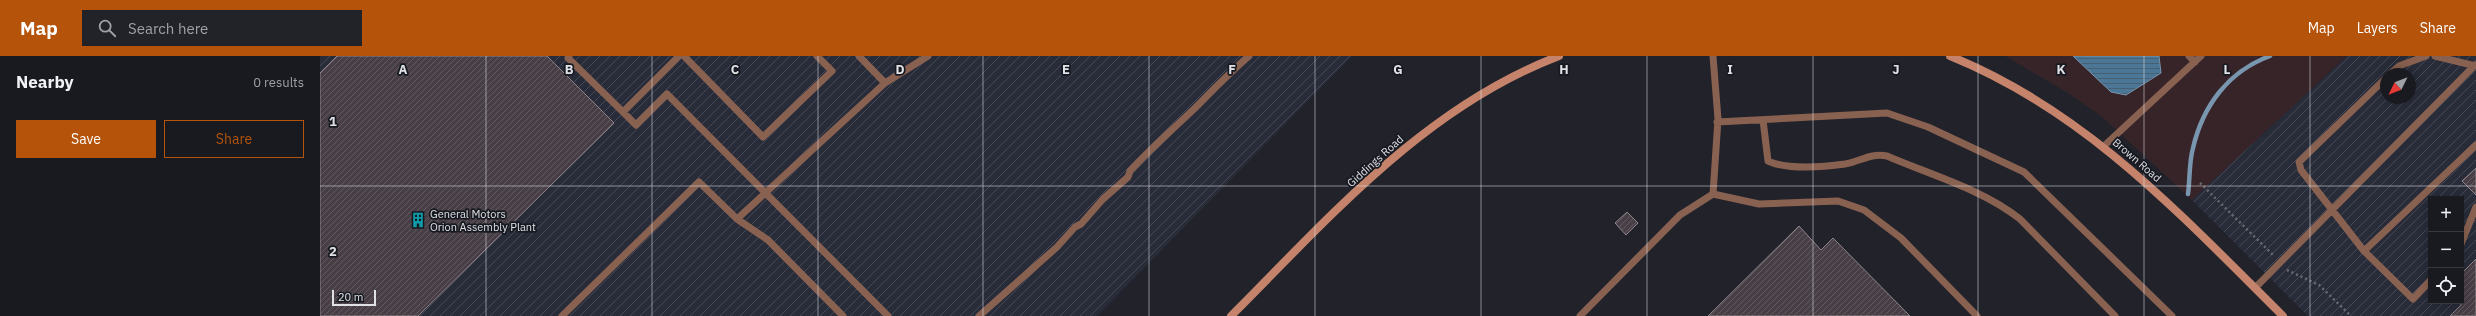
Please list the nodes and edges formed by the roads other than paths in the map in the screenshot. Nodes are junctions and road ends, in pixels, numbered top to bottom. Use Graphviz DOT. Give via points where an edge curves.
graph roads {
  1 [pos="569,56"];
  2 [pos="679,56"];
  3 [pos="684,56"];
  4 [pos="817,56"];
  5 [pos="859,56"];
  6 [pos="928,56"];
  7 [pos="1249,56"];
  8 [pos="1559,56"];
  9 [pos="1713,56"];
  10 [pos="1950,56"];
  11 [pos="2189,56"];
  12 [pos="2201,56"];
  13 [pos="2426,56"];
  14 [pos="2435,56"];
  15 [pos="2195,62"];
  16 [pos="2475,65"];
  17 [pos="2397,68"];
  18 [pos="885,83"];
  19 [pos="2380,84"];
  20 [pos="624,112"];
  21 [pos="1763,120"];
  22 [pos="1717,122"];
  23 [pos="2476,145"];
  24 [pos="2104,146"];
  25 [pos="765,193"];
  26 [pos="1713,194"];
  27 [pos="2476,207"];
  28 [pos="2334,209"];
  29 [pos="736,219"];
  30 [pos="2464,237"];
  31 [pos="2364,250"];
  32 [pos="2428,283"];
  33 [pos="2255,288"];
  34 [pos="562,316"];
  35 [pos="843,316"];
  36 [pos="888,316"];
  37 [pos="979,316"];
  38 [pos="1231,316"];
  39 [pos="1580,316"];
  40 [pos="1977,316"];
  41 [pos="2115,316"];
  42 [pos="2172,316"];
  43 [pos="2283,316"];
  1 -- 20 [label="lane" via="568,58"];
  2 -- 20 [label="lane"];
  3 -- 4 [label="lane" via="763,137 832,71"];
  5 -- 18 [label="lane"];
  6 -- 18 [label="lane"];
  7 -- 37 [label="lane" via="1220,80 1194,109 1162,137 1130,171 1128,177 1103,199 1081,224"];
  8 -- 38 [label="main road, Giddings Road" via="1485,91 1421,134 1357,191"];
  9 -- 22 [label="lane"];
  10 -- 24 [label="main road, Brown Road" via="1993,75 2033,97"];
  11 -- 15 [label="lane"];
  12 -- 15 [label="lane"];
  13 -- 17 [label="lane"];
  14 -- 16 [label="lane"];
  15 -- 24 [label="lane"];
  16 -- 28 [label="lane"];
  18 -- 25 [label="lane"];
  19 -- 28 [label="lane" via="2299,162 2301,170"];
  20 -- 25 [label="lane" via="636,125 667,94"];
  21 -- 22 [label="lane"];
  21 -- 41 [label="lane" via="1768,161 1780,166 1846,164 1874,154 1887,156 2006,208 2020,219"];
  21 -- 42 [label="lane" via="1887,113 1928,127 2024,172"];
  22 -- 26 [label="lane"];
  23 -- 31 [label="lane"];
  24 -- 33 [label="main road, Brown Road" via="2146,182"];
  25 -- 29 [label="lane"];
  25 -- 36 [label="lane"];
  26 -- 39 [label="lane" via="1680,215"];
  26 -- 40 [label="lane" via="1759,204 1838,201 1864,210 1901,238"];
  27 -- 30 [label="lane"];
  28 -- 31 [label="lane"];
  28 -- 33 [label="lane"];
  29 -- 34 [label="lane" via="699,182"];
  29 -- 35 [label="lane" via="768,240"];
  31 -- 32 [label="lane" via="2413,299"];
  33 -- 43 [label="main road, Brown Road"];
}
